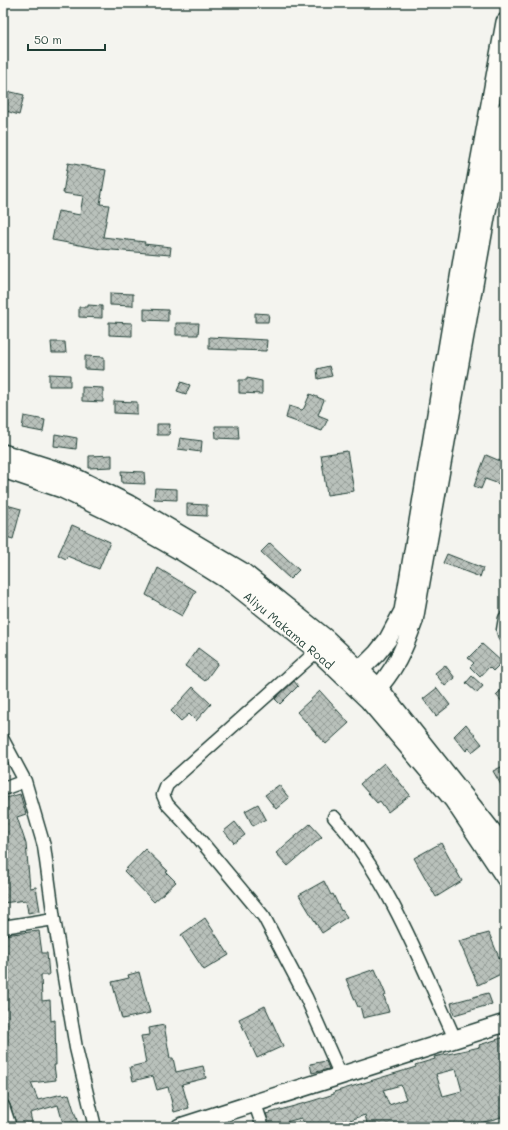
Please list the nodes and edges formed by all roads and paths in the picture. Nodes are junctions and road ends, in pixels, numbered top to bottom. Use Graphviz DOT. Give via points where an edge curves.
graph roads {
  1 [pos="505,22"];
  2 [pos="505,111"];
  3 [pos="3,453"];
  4 [pos="3,470"];
  5 [pos="505,618"];
  6 [pos="505,637"];
  7 [pos="317,651"];
  8 [pos="355,676"];
  9 [pos="374,694"];
  10 [pos="3,740"];
  11 [pos="25,781"];
  12 [pos="3,789"];
  13 [pos="334,817"];
  14 [pos="505,847"];
  15 [pos="505,878"];
  16 [pos="54,919"];
  17 [pos="3,927"];
  18 [pos="505,1023"];
  19 [pos="455,1040"];
  20 [pos="341,1076"];
  21 [pos="255,1104"];
  22 [pos="3,1106"];
  23 [pos="10,1127"];
  24 [pos="95,1127"];
  25 [pos="180,1127"];
  26 [pos="263,1127"];
  1 -- 8 [label="street" via="465,241 403,611 388,639"];
  2 -- 9 [label="street" via="414,621 403,653 388,678"];
  3 -- 8 [label="street, Aliyu Makama Road" via="68,474 129,504 242,571 327,639"];
  4 -- 7 [label="street, Aliyu Makama Road" via="62,489 122,518 182,552 233,584"];
  5 -- 6 [label="street" via="502,630"];
  7 -- 8 [label="street, Aliyu Makama Road"];
  7 -- 20 [label="street" via="167,785 163,795 167,804 264,916 306,997"];
  8 -- 9 [label="street, Aliyu Makama Road"];
  9 -- 14 [label="street, Aliyu Makama Road"];
  9 -- 15 [label="street, Aliyu Makama Road" via="453,800"];
  10 -- 11 [label="street"];
  11 -- 12 [label="street"];
  11 -- 16 [label="street" via="44,846"];
  13 -- 19 [label="street" via="352,837 399,916"];
  16 -- 17 [label="street"];
  16 -- 24 [label="street" via="76,1048"];
  18 -- 19 [label="street"];
  19 -- 20 [label="street"];
  20 -- 21 [label="street"];
  21 -- 25 [label="street"];
  21 -- 26 [label="street"];
  22 -- 23 [label="street"];
}
